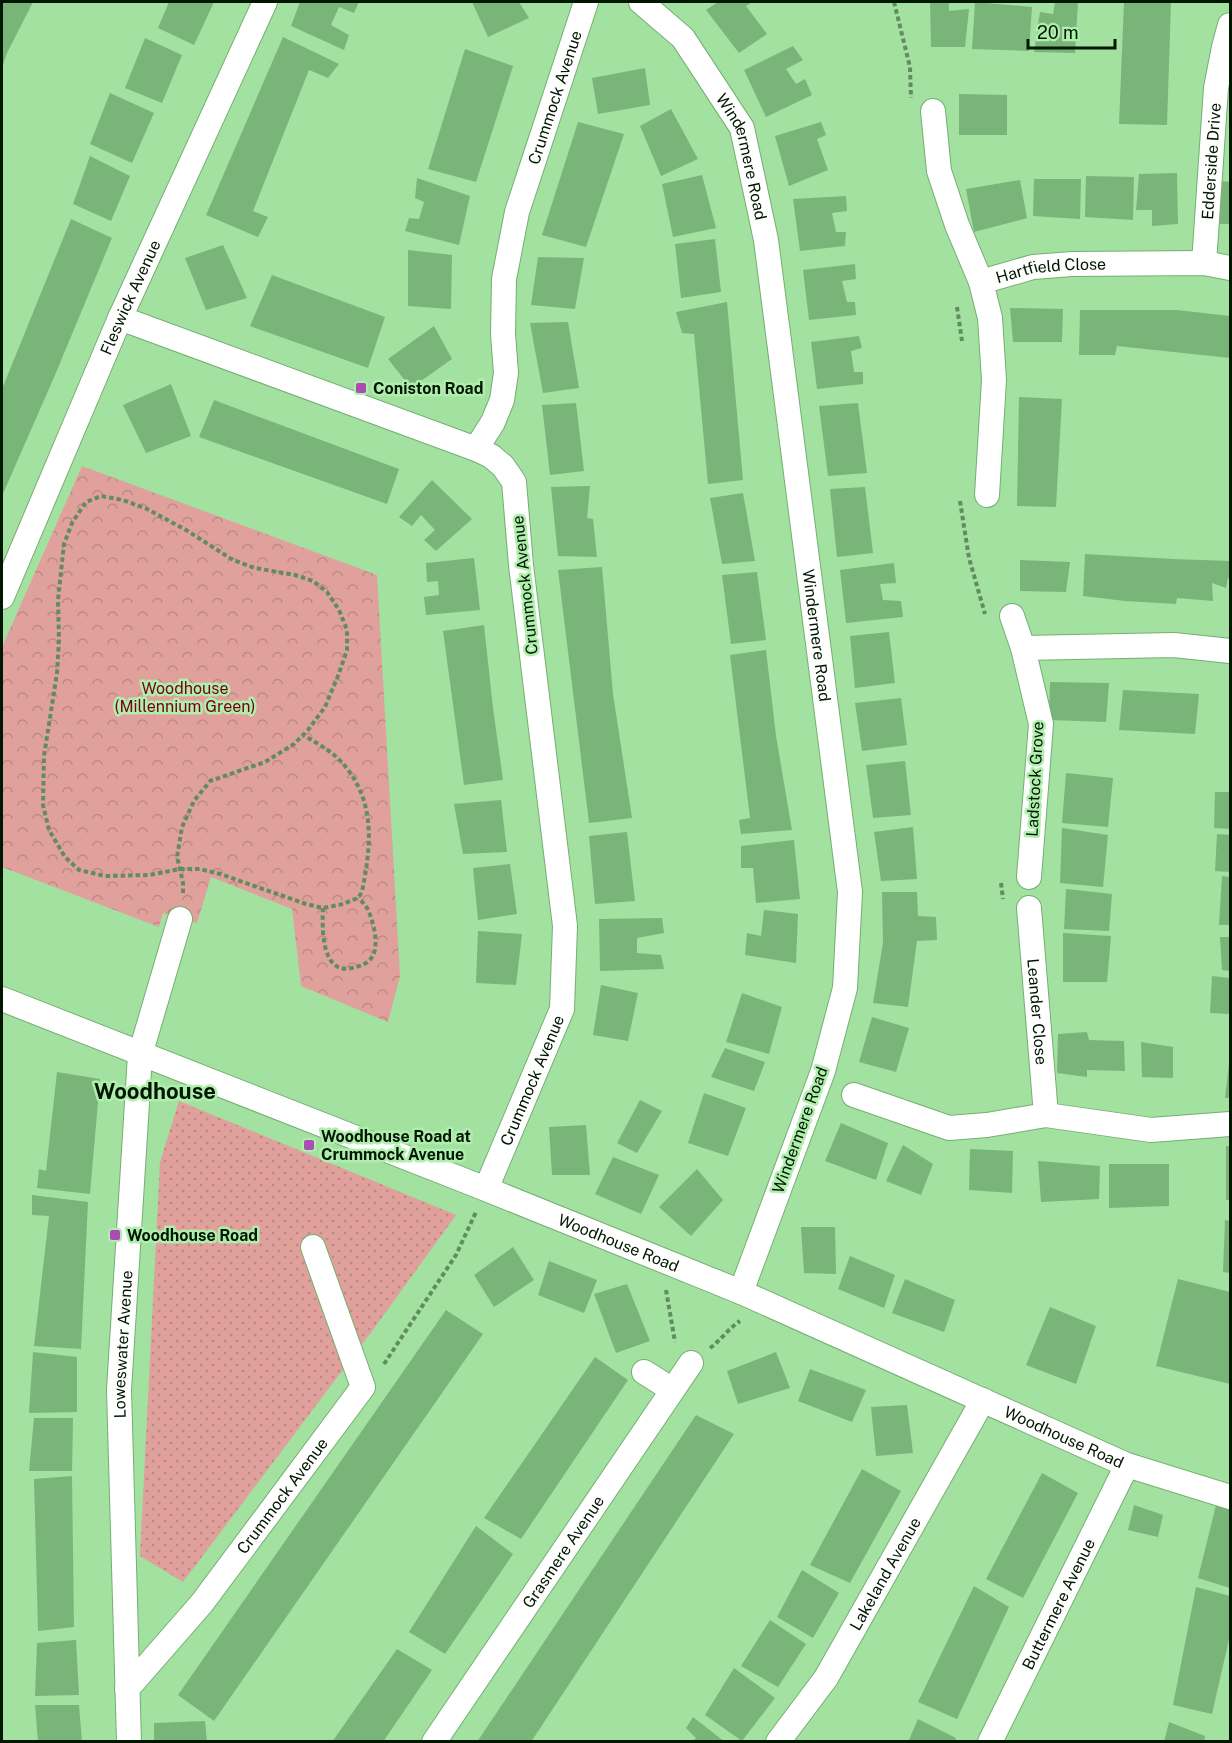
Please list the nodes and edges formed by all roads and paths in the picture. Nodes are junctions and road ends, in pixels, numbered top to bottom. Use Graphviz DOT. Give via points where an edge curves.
graph roads {
  1 [pos="265,2"];
  2 [pos="586,2"];
  3 [pos="641,2"];
  4 [pos="894,2"];
  5 [pos="1230,24"];
  6 [pos="911,99"];
  7 [pos="933,111"];
  8 [pos="1204,264"];
  9 [pos="1230,268"];
  10 [pos="981,282"];
  11 [pos="956,300"];
  12 [pos="120,318"];
  13 [pos="964,352"];
  14 [pos="476,449"];
  15 [pos="987,495"];
  16 [pos="960,501"];
  17 [pos="2,597"];
  18 [pos="1012,616"];
  19 [pos="987,623"];
  20 [pos="1023,648"];
  21 [pos="1230,651"];
  22 [pos="303,735"];
  23 [pos="180,869"];
  24 [pos="1002,876"];
  25 [pos="1029,877"];
  26 [pos="358,898"];
  27 [pos="1003,906"];
  28 [pos="323,908"];
  29 [pos="1029,908"];
  30 [pos="180,919"];
  31 [pos="2,999"];
  32 [pos="140,1055"];
  33 [pos="854,1095"];
  34 [pos="1046,1115"];
  35 [pos="1230,1125"];
  36 [pos="486,1189"];
  37 [pos="313,1248"];
  38 [pos="661,1260"];
  39 [pos="741,1292"];
  40 [pos="776,1308"];
  41 [pos="691,1363"];
  42 [pos="644,1372"];
  43 [pos="363,1387"];
  44 [pos="671,1389"];
  45 [pos="983,1400"];
  46 [pos="1127,1465"];
  47 [pos="1230,1497"];
  48 [pos="127,1689"];
  49 [pos="129,1742"];
  50 [pos="434,1742"];
  51 [pos="778,1742"];
  52 [pos="990,1742"];
  1 -- 12 [label="street, Fleswick Avenue"];
  2 -- 14 [label="street, Crummock Avenue" via="518,212 504,279 506,373 502,400"];
  3 -- 39 [label="street, Windermere Road" via="683,38 742,128 766,240 850,892 845,988 823,1071"];
  4 -- 6 [label="path" via="910,67"];
  5 -- 8 [label="street, Edderside Drive" via="1216,88"];
  7 -- 10 [label="street" via="939,171"];
  8 -- 9 [label="street, Hartfield Close"];
  8 -- 10 [label="street, Hartfield Close" via="1033,267"];
  10 -- 15 [label="street, Hartfield Close" via="990,318 994,380"];
  11 -- 13 [label="path"];
  12 -- 14 [label="street"];
  12 -- 17 [label="street, Fleswick Avenue"];
  14 -- 36 [label="street, Crummock Avenue" via="504,466 514,482 565,926 562,1010"];
  16 -- 19 [label="path" via="969,558"];
  18 -- 20 [label="street, Ladstock Grove"];
  20 -- 21 [label="street" via="1174,645"];
  20 -- 25 [label="street, Ladstock Grove" via="1041,724"];
  22 -- 23 [label="path" via="265,762 210,782 194,801 182,827 177,857"];
  22 -- 23 [label="path" via="325,707 347,650 347,630 327,592 313,580 233,560 157,514 123,500 101,496 86,502 64,544 57,673 44,756 43,805 49,830 65,857 79,870 105,876 149,875"];
  22 -- 26 [label="path" via="344,765 366,802 369,845"];
  23 -- 28 [label="path" via="220,874"];
  23 -- 30 [label="path" via="184,906"];
  24 -- 27 [label="path"];
  26 -- 28 [label="path"];
  26 -- 28 [label="path" via="367,908 376,942 372,957 362,966 335,966 327,955"];
  29 -- 34 [label="street, Leander Close"];
  30 -- 32 [label="street, Loweswater Avenue"];
  31 -- 32 [label="street, Woodhouse Road"];
  32 -- 36 [label="street, Woodhouse Road"];
  32 -- 48 [label="street, Loweswater Avenue" via="119,1390"];
  33 -- 34 [label="street" via="949,1128"];
  34 -- 35 [label="street" via="1151,1130"];
  36 -- 38 [label="street, Woodhouse Road"];
  36 -- 43 [label="path" via="456,1255 376,1375"];
  37 -- 43 [label="street"];
  38 -- 39 [label="street, Woodhouse Road"];
  38 -- 41 [label="path" via="677,1354"];
  39 -- 40 [label="street, Woodhouse Road"];
  40 -- 41 [label="path" via="755,1319 740,1321"];
  40 -- 45 [label="street, Woodhouse Road"];
  41 -- 44 [label="street, Grasmere Avenue"];
  42 -- 44 [label="street"];
  43 -- 48 [label="street, Crummock Avenue" via="202,1603"];
  44 -- 50 [label="street, Grasmere Avenue"];
  45 -- 46 [label="street, Woodhouse Road"];
  45 -- 51 [label="street, Lakeland Avenue" via="826,1678"];
  46 -- 47 [label="street, Woodhouse Road"];
  46 -- 52 [label="street, Buttermere Avenue"];
  48 -- 49 [label="street, Loweswater Avenue"];
}
